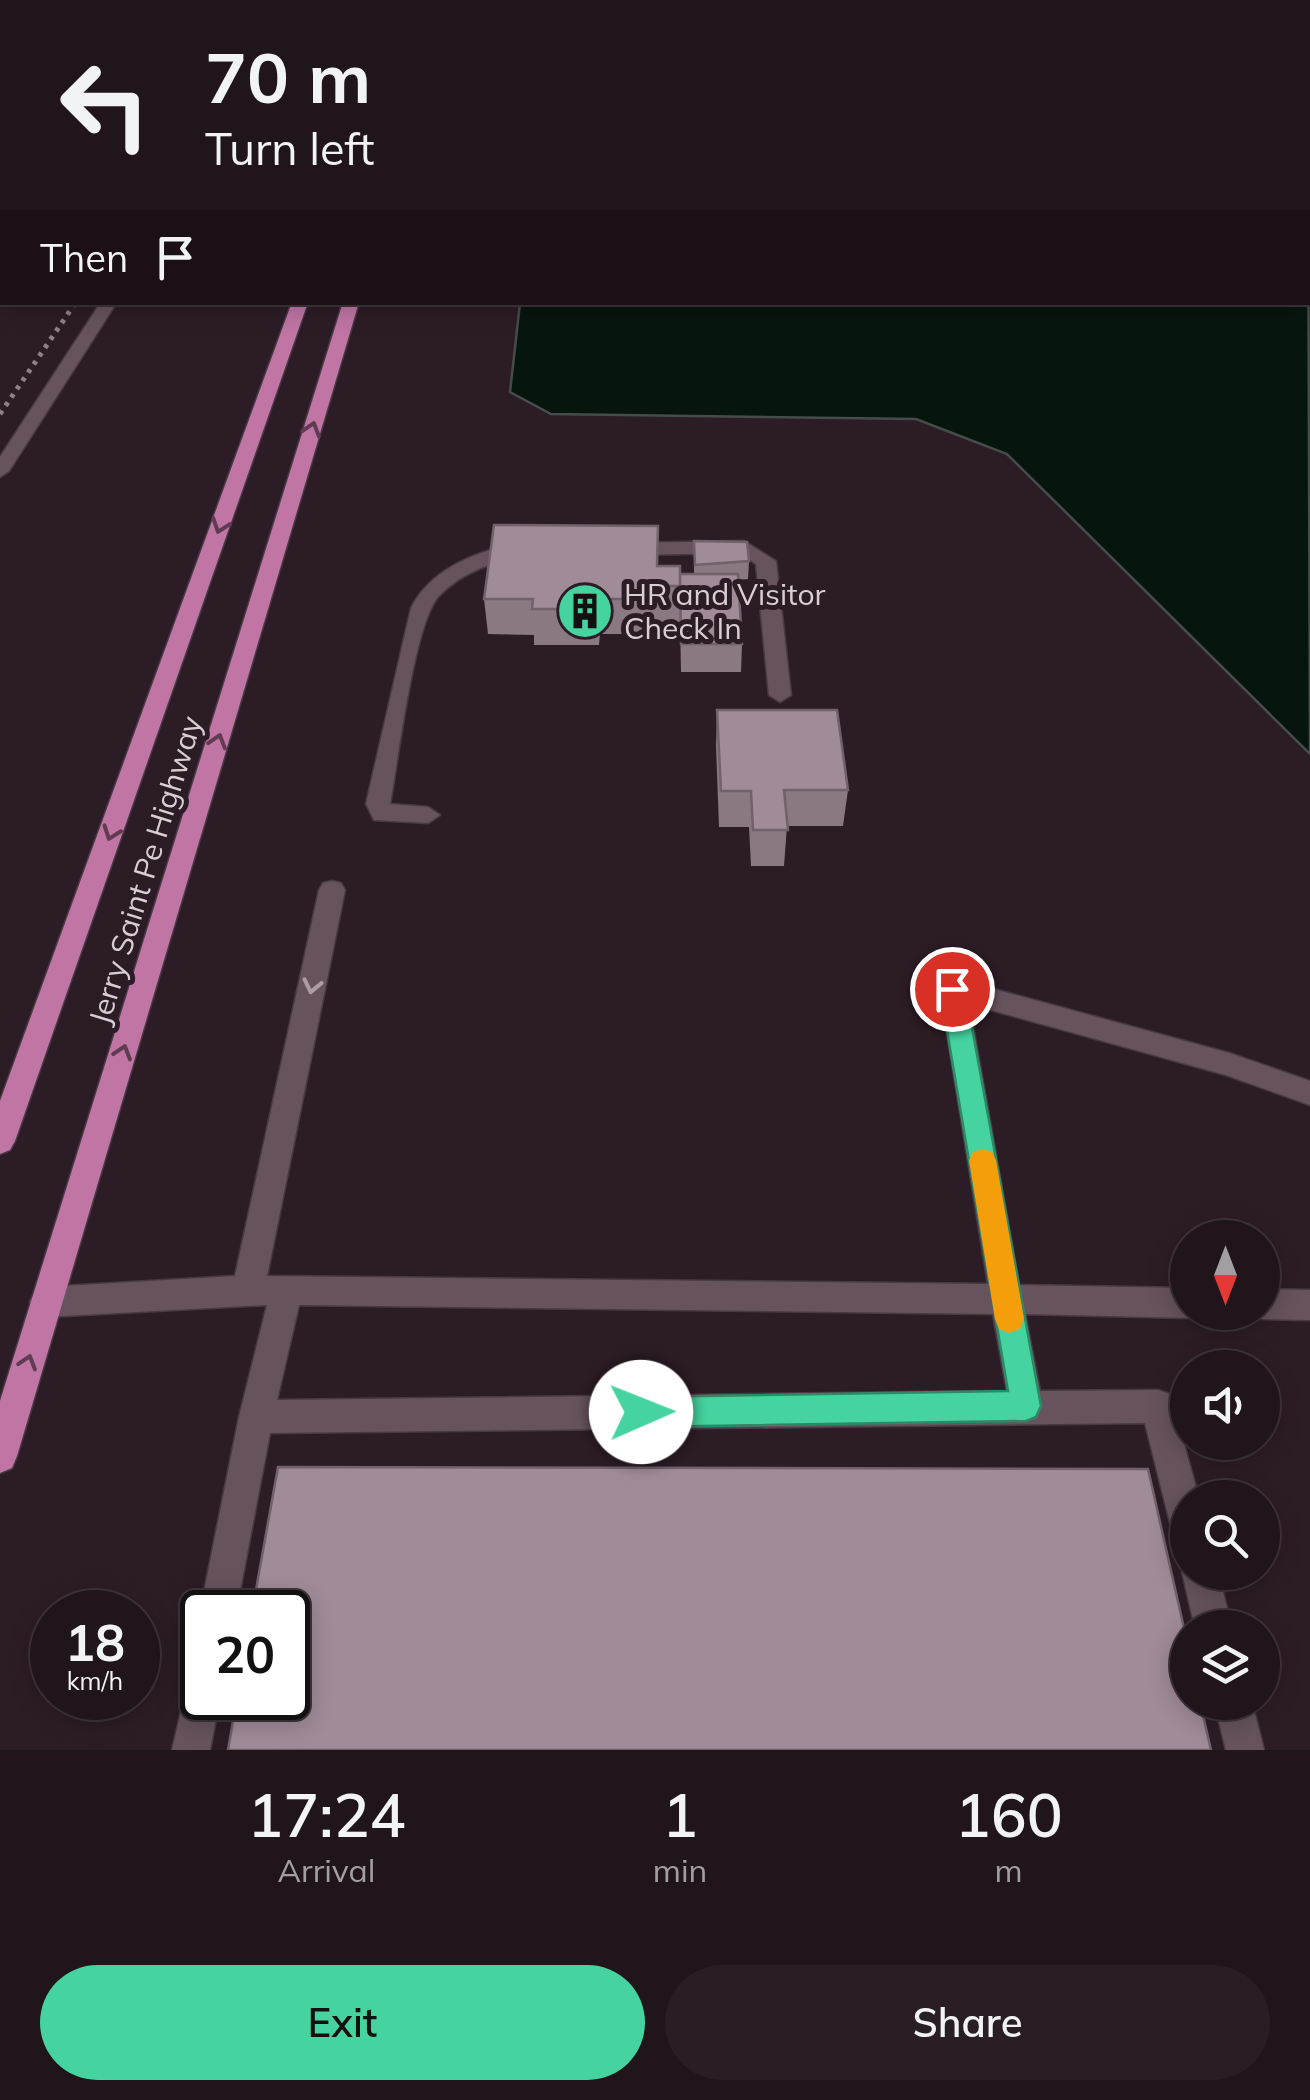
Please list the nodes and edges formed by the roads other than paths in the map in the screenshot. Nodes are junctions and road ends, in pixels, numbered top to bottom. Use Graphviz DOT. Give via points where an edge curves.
graph roads {
  1 [pos="107,305"];
  2 [pos="299,305"];
  3 [pos="350,305"];
  4 [pos="0,471"];
  5 [pos="612,549"];
  6 [pos="537,550"];
  7 [pos="780,696"];
  8 [pos="428,815"];
  9 [pos="332,890"];
  10 [pos="1310,1094"];
  11 [pos="0,1141"];
  12 [pos="248,1290"];
  13 [pos="286,1291"];
  14 [pos="1006,1300"];
  15 [pos="46,1302"];
  16 [pos="1170,1302"];
  17 [pos="1280,1304"];
  18 [pos="1310,1305"];
  19 [pos="1026,1406"];
  20 [pos="256,1418"];
  21 [pos="0,1456"];
  22 [pos="1177,1480"];
  23 [pos="222,1590"];
  24 [pos="196,1720"];
  25 [pos="1238,1720"];
  26 [pos="191,1750"];
  27 [pos="1245,1750"];
  1 -- 4 [label="lane"];
  2 -- 11 [label="main road, Jerry Saint Pe Highway, one-way"];
  15 -- 3 [label="main road, Jerry Saint Pe Highway, one-way"];
  5 -- 7 [label="lane" via="759,553 766,561"];
  6 -- 8 [label="lane" via="485,555 424,597 378,804 382,814"];
  9 -- 12 [label="lane, one-way"];
  10 -- 14 [label="lane" via="1229,1064 952,989"];
  12 -- 13 [label="lane"];
  12 -- 15 [label="lane"];
  13 -- 14 [label="lane"];
  13 -- 20 [label="lane"];
  14 -- 16 [label="lane"];
  14 -- 19 [label="lane"];
  21 -- 15 [label="main road, Jerry Saint Pe Highway, one-way"];
  17 -- 18 [label="lane"];
  19 -- 20 [label="lane"];
  19 -- 22 [label="lane" via="1158,1406"];
  20 -- 23 [label="lane"];
  24 -- 26 [label="lane"];
  25 -- 27 [label="lane"];
}
